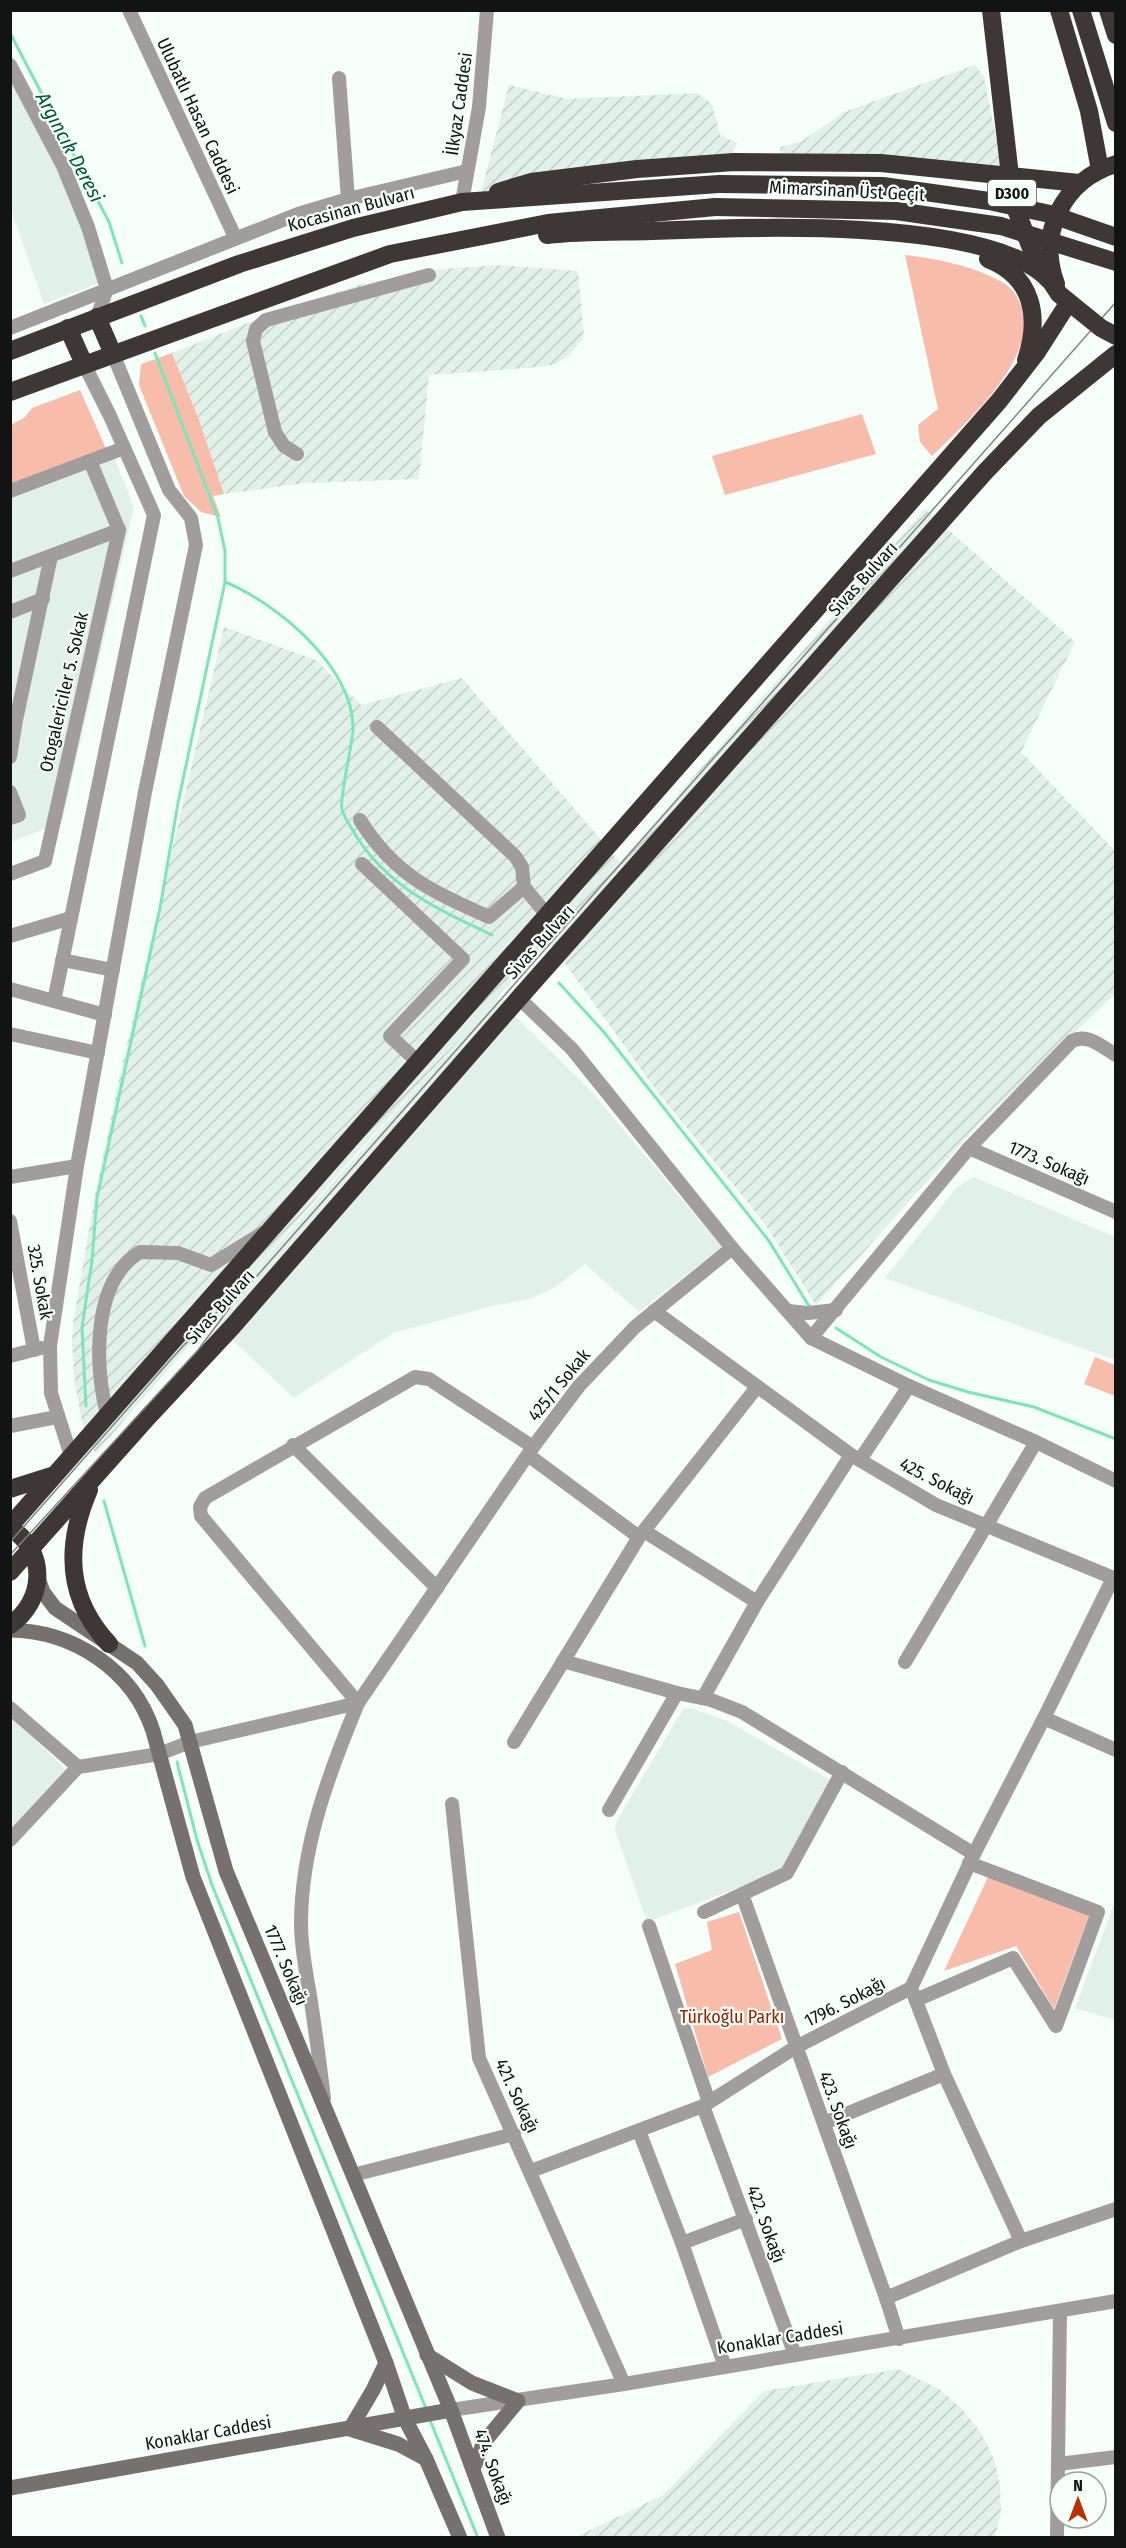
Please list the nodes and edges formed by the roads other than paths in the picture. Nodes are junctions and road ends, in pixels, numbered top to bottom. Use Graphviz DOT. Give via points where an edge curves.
graph roads {
  1 [pos="129,10"];
  2 [pos="488,10"];
  3 [pos="990,10"];
  4 [pos="1059,10"];
  5 [pos="1081,10"];
  6 [pos="1108,10"];
  7 [pos="1116,35"];
  8 [pos="10,65"];
  9 [pos="339,78"];
  10 [pos="1114,113"];
  11 [pos="1108,167"];
  12 [pos="468,171"];
  13 [pos="1079,183"];
  14 [pos="719,184"];
  15 [pos="348,199"];
  16 [pos="462,202"];
  17 [pos="927,236"];
  18 [pos="235,237"];
  19 [pos="1116,237"];
  20 [pos="390,254"];
  21 [pos="1116,262"];
  22 [pos="429,275"];
  23 [pos="107,289"];
  24 [pos="1057,289"];
  25 [pos="268,298"];
  26 [pos="1067,305"];
  27 [pos="282,316"];
  28 [pos="97,317"];
  29 [pos="10,328"];
  30 [pos="68,328"];
  31 [pos="1116,337"];
  32 [pos="10,351"];
  33 [pos="113,354"];
  34 [pos="1116,354"];
  35 [pos="84,364"];
  36 [pos="1019,377"];
  37 [pos="10,392"];
  38 [pos="124,448"];
  39 [pos="297,454"];
  40 [pos="90,461"];
  41 [pos="10,491"];
  42 [pos="176,497"];
  43 [pos="150,508"];
  44 [pos="119,530"];
  45 [pos="51,556"];
  46 [pos="10,571"];
  47 [pos="43,599"];
  48 [pos="10,612"];
  49 [pos="13,721"];
  50 [pos="377,727"];
  51 [pos="10,757"];
  52 [pos="10,792"];
  53 [pos="10,818"];
  54 [pos="360,820"];
  55 [pos="362,864"];
  56 [pos="10,874"];
  57 [pos="524,887"];
  58 [pos="547,915"];
  59 [pos="71,918"];
  60 [pos="10,936"];
  61 [pos="62,960"];
  62 [pos="113,970"];
  63 [pos="10,989"];
  64 [pos="519,998"];
  65 [pos="54,1001"];
  66 [pos="105,1015"];
  67 [pos="10,1034"];
  68 [pos="98,1053"];
  69 [pos="1116,1055"];
  70 [pos="417,1061"];
  71 [pos="969,1148"];
  72 [pos="77,1166"];
  73 [pos="10,1177"];
  74 [pos="1116,1212"];
  75 [pos="10,1221"];
  76 [pos="270,1228"];
  77 [pos="732,1248"];
  78 [pos="836,1310"];
  79 [pos="654,1311"];
  80 [pos="788,1311"];
  81 [pos="811,1338"];
  82 [pos="50,1346"];
  83 [pos="34,1350"];
  84 [pos="10,1356"];
  85 [pos="909,1386"];
  86 [pos="756,1387"];
  87 [pos="107,1414"];
  88 [pos="57,1418"];
  89 [pos="10,1426"];
  90 [pos="1036,1442"];
  91 [pos="293,1445"];
  92 [pos="531,1451"];
  93 [pos="71,1456"];
  94 [pos="855,1457"];
  95 [pos="53,1476"];
  96 [pos="93,1481"];
  97 [pos="1116,1481"];
  98 [pos="10,1489"];
  99 [pos="986,1526"];
  100 [pos="10,1527"];
  101 [pos="641,1534"];
  102 [pos="31,1549"];
  103 [pos="10,1572"];
  104 [pos="38,1578"];
  105 [pos="1114,1578"];
  106 [pos="437,1588"];
  107 [pos="757,1602"];
  108 [pos="10,1625"];
  109 [pos="10,1630"];
  110 [pos="109,1644"];
  111 [pos="563,1661"];
  112 [pos="905,1662"];
  113 [pos="677,1693"];
  114 [pos="703,1698"];
  115 [pos="358,1703"];
  116 [pos="10,1708"];
  117 [pos="1044,1718"];
  118 [pos="190,1742"];
  119 [pos="514,1742"];
  120 [pos="1116,1750"];
  121 [pos="159,1754"];
  122 [pos="78,1767"];
  123 [pos="842,1772"];
  124 [pos="452,1804"];
  125 [pos="609,1810"];
  126 [pos="10,1840"];
  127 [pos="972,1858"];
  128 [pos="742,1894"];
  129 [pos="704,1912"];
  130 [pos="649,1926"];
  131 [pos="914,1994"];
  132 [pos="796,2048"];
  133 [pos="944,2074"];
  134 [pos="706,2104"];
  135 [pos="326,2110"];
  136 [pos="824,2123"];
  137 [pos="639,2132"];
  138 [pos="514,2134"];
  139 [pos="531,2171"];
  140 [pos="352,2175"];
  141 [pos="1116,2209"];
  142 [pos="746,2219"];
  143 [pos="1021,2241"];
  144 [pos="682,2243"];
  145 [pos="886,2298"];
  146 [pos="1116,2301"];
  147 [pos="1060,2312"];
  148 [pos="899,2339"];
  149 [pos="427,2355"];
  150 [pos="795,2355"];
  151 [pos="386,2362"];
  152 [pos="724,2367"];
  153 [pos="624,2384"];
  154 [pos="518,2401"];
  155 [pos="446,2411"];
  156 [pos="409,2418"];
  157 [pos="350,2429"];
  158 [pos="1116,2457"];
  159 [pos="426,2458"];
  160 [pos="1058,2464"];
  161 [pos="473,2469"];
  162 [pos="10,2488"];
  163 [pos="460,2538"];
  164 [pos="498,2538"];
  165 [pos="1057,2538"];
  1 -- 18 [label="street, Ulubatlı Hasan Caddesi"];
  2 -- 12 [label="street, İlkyaz Caddesi" via="479,107"];
  3 -- 31 [label="highway, D300, bridge" via="1013,202 1034,256 1059,294"];
  4 -- 11 [label="highway"];
  5 -- 10 [label="highway"];
  6 -- 7 [label="highway"];
  8 -- 23 [label="street" via="63,166"];
  9 -- 15 [label="street"];
  11 -- 13 [label="highway"];
  12 -- 15 [label="street"];
  12 -- 16 [label="street, İlkyaz Caddesi"];
  13 -- 16 [label="highway" via="881,163 734,162 531,182"];
  13 -- 24 [label="highway" via="1061,206 1050,232 1048,252"];
  14 -- 16 [label="highway, Kocasinan Bulvarı"];
  14 -- 19 [label="highway, Mimarsinan Üst Geçit, bridge" via="894,188 1050,214"];
  15 -- 18 [label="street"];
  16 -- 28 [label="highway, Kocasinan Bulvarı" via="352,228 285,249"];
  17 -- 20 [label="highway" via="832,229 703,229 551,235"];
  17 -- 24 [label="highway" via="990,249 1039,269"];
  17 -- 36 [label="highway" via="999,264 1021,284 1034,325"];
  18 -- 23 [label="street"];
  20 -- 21 [label="highway, Mimarsinan Üst Geçit, bridge" via="548,223 715,207 896,211 1001,226"];
  20 -- 25 [label="highway"];
  22 -- 27 [label="street"];
  23 -- 28 [label="street"];
  23 -- 29 [label="street"];
  24 -- 26 [label="highway"];
  25 -- 27 [label="street"];
  25 -- 33 [label="highway"];
  26 -- 31 [label="highway" via="1096,330"];
  26 -- 36 [label="highway, Sivas Bulvarı"];
  27 -- 39 [label="street" via="262,322 253,341 277,437"];
  28 -- 30 [label="highway, Kocasinan Bulvarı"];
  28 -- 33 [label="highway"];
  30 -- 32 [label="highway, Kocasinan Bulvarı"];
  30 -- 35 [label="highway"];
  33 -- 35 [label="highway"];
  33 -- 42 [label="street"];
  34 -- 64 [label="highway, Sivas Bulvarı" via="1039,416 985,472"];
  35 -- 37 [label="highway"];
  35 -- 38 [label="street"];
  36 -- 58 [label="highway, Sivas Bulvarı"];
  38 -- 40 [label="street"];
  38 -- 43 [label="street"];
  40 -- 41 [label="street"];
  40 -- 44 [label="street"];
  42 -- 43 [label="street"];
  42 -- 62 [label="street" via="191,518 196,545"];
  43 -- 59 [label="street" via="154,515"];
  44 -- 45 [label="street"];
  44 -- 56 [label="street, Otogalericiler 5. Sokak" via="45,861"];
  45 -- 46 [label="street"];
  45 -- 47 [label="street"];
  47 -- 48 [label="street"];
  47 -- 49 [label="street"];
  49 -- 51 [label="street"];
  50 -- 57 [label="street" via="515,856 522,867"];
  52 -- 53 [label="street" via="19,815"];
  54 -- 57 [label="street" via="387,856 414,880 489,917"];
  55 -- 70 [label="street" via="463,959 390,1036"];
  57 -- 58 [label="street"];
  58 -- 70 [label="highway, Sivas Bulvarı"];
  59 -- 60 [label="street"];
  59 -- 61 [label="street"];
  61 -- 62 [label="street"];
  61 -- 65 [label="street"];
  62 -- 66 [label="street"];
  63 -- 65 [label="street"];
  64 -- 77 [label="street" via="572,1049"];
  64 -- 96 [label="highway, Sivas Bulvarı" via="232,1328"];
  65 -- 66 [label="street"];
  66 -- 68 [label="street"];
  67 -- 68 [label="street"];
  68 -- 72 [label="street"];
  69 -- 71 [label="street" via="1088,1039 1072,1041"];
  70 -- 76 [label="highway, Sivas Bulvarı"];
  71 -- 74 [label="street, 1773. Sokağı"];
  71 -- 78 [label="street"];
  72 -- 73 [label="street"];
  72 -- 82 [label="street"];
  75 -- 83 [label="street, 325. Sokak"];
  76 -- 87 [label="highway, Sivas Bulvarı"];
  76 -- 87 [label="street" via="212,1264 178,1253 140,1252 122,1267 107,1301 100,1338 100,1380"];
  77 -- 79 [label="street, 425/1 Sokak"];
  77 -- 80 [label="street"];
  78 -- 80 [label="street"];
  78 -- 81 [label="street"];
  79 -- 86 [label="street, 425. Sokağı"];
  79 -- 92 [label="street, 425/1 Sokak" via="586,1378"];
  80 -- 81 [label="street"];
  81 -- 85 [label="street"];
  82 -- 83 [label="street"];
  82 -- 88 [label="street" via="50,1380"];
  83 -- 84 [label="street"];
  85 -- 90 [label="street"];
  85 -- 94 [label="street"];
  86 -- 94 [label="street, 425. Sokağı"];
  86 -- 101 [label="street"];
  87 -- 93 [label="highway, Sivas Bulvarı"];
  88 -- 89 [label="street"];
  88 -- 93 [label="street"];
  90 -- 97 [label="street"];
  90 -- 99 [label="street"];
  91 -- 92 [label="street" via="420,1376 429,1378"];
  91 -- 106 [label="street"];
  91 -- 115 [label="street" via="205,1498 201,1516"];
  92 -- 101 [label="street"];
  92 -- 106 [label="street, 425/1 Sokak"];
  93 -- 95 [label="highway, Sivas Bulvarı"];
  94 -- 99 [label="street, 425. Sokağı" via="936,1505"];
  94 -- 107 [label="street"];
  95 -- 98 [label="highway"];
  95 -- 100 [label="highway, Sivas Bulvarı"];
  96 -- 102 [label="highway, Sivas Bulvarı"];
  96 -- 110 [label="highway" via="76,1528 74,1572 87,1615"];
  99 -- 105 [label="street, 425. Sokağı"];
  99 -- 112 [label="street"];
  100 -- 102 [label="highway"];
  101 -- 107 [label="street"];
  101 -- 111 [label="street"];
  102 -- 103 [label="highway, Sivas Bulvarı"];
  102 -- 104 [label="highway"];
  104 -- 108 [label="highway" via="30,1606"];
  104 -- 110 [label="street, 1777. Sokağı" via="55,1608"];
  105 -- 117 [label="street, 1796. Sokağı"];
  106 -- 115 [label="street, 425/1 Sokak"];
  107 -- 114 [label="street"];
  109 -- 121 [label="street" via="58,1637 102,1660 144,1708"];
  110 -- 118 [label="street, 1777. Sokağı" via="137,1663 157,1685 185,1725"];
  111 -- 113 [label="street"];
  111 -- 119 [label="street"];
  113 -- 114 [label="street"];
  113 -- 125 [label="street"];
  114 -- 123 [label="street" via="742,1712"];
  115 -- 118 [label="street"];
  115 -- 135 [label="street, 425/1 Sokak" via="321,1800 302,1910 303,1956"];
  116 -- 122 [label="street"];
  117 -- 120 [label="street"];
  117 -- 127 [label="street, 1796. Sokağı"];
  118 -- 121 [label="street"];
  118 -- 135 [label="street, 1777. Sokağı" via="226,1871"];
  121 -- 122 [label="street"];
  121 -- 151 [label="street" via="193,1876"];
  122 -- 126 [label="street"];
  123 -- 127 [label="street"];
  123 -- 128 [label="street" via="787,1873"];
  124 -- 138 [label="street, 421. Sokağı" via="479,2058"];
  127 -- 131 [label="street, 1796. Sokağı"];
  127 -- 131 [label="street" via="1098,1912 1056,2026 1013,1958"];
  128 -- 129 [label="street"];
  128 -- 132 [label="street, 423. Sokağı"];
  130 -- 134 [label="street, 422. Sokağı"];
  131 -- 132 [label="street, 1796. Sokağı"];
  131 -- 133 [label="street"];
  132 -- 134 [label="street, 1796. Sokağı"];
  132 -- 136 [label="street, 423. Sokağı"];
  133 -- 136 [label="street"];
  133 -- 143 [label="street"];
  134 -- 137 [label="street, 1796. Sokağı"];
  134 -- 142 [label="street, 422. Sokağı"];
  135 -- 140 [label="street, 1777. Sokağı"];
  136 -- 145 [label="street, 423. Sokağı"];
  137 -- 139 [label="street, 1796. Sokağı"];
  137 -- 144 [label="street"];
  138 -- 139 [label="street, 421. Sokağı"];
  138 -- 140 [label="street"];
  139 -- 153 [label="street, 421. Sokağı"];
  140 -- 149 [label="street, 1777. Sokağı"];
  141 -- 143 [label="street"];
  142 -- 144 [label="street"];
  142 -- 150 [label="street, 422. Sokağı"];
  143 -- 145 [label="street"];
  144 -- 152 [label="street"];
  145 -- 148 [label="street, 423. Sokağı"];
  146 -- 147 [label="street, Konaklar Caddesi"];
  147 -- 148 [label="street, Konaklar Caddesi"];
  147 -- 160 [label="street"];
  148 -- 150 [label="street, Konaklar Caddesi"];
  149 -- 154 [label="street" via="456,2375"];
  149 -- 155 [label="street, 1777. Sokağı"];
  150 -- 152 [label="street, Konaklar Caddesi"];
  151 -- 156 [label="street"];
  151 -- 157 [label="street"];
  152 -- 153 [label="street, Konaklar Caddesi"];
  153 -- 154 [label="street, Konaklar Caddesi"];
  154 -- 155 [label="street, Konaklar Caddesi"];
  154 -- 161 [label="street" via="484,2442"];
  155 -- 156 [label="street, Konaklar Caddesi"];
  155 -- 161 [label="street, 474. Sokağı"];
  156 -- 157 [label="street, Konaklar Caddesi"];
  156 -- 159 [label="street"];
  157 -- 159 [label="street" via="398,2444"];
  157 -- 162 [label="street, Konaklar Caddesi"];
  158 -- 160 [label="street"];
  159 -- 163 [label="street"];
  160 -- 165 [label="street"];
  161 -- 164 [label="street, 474. Sokağı"];
}
